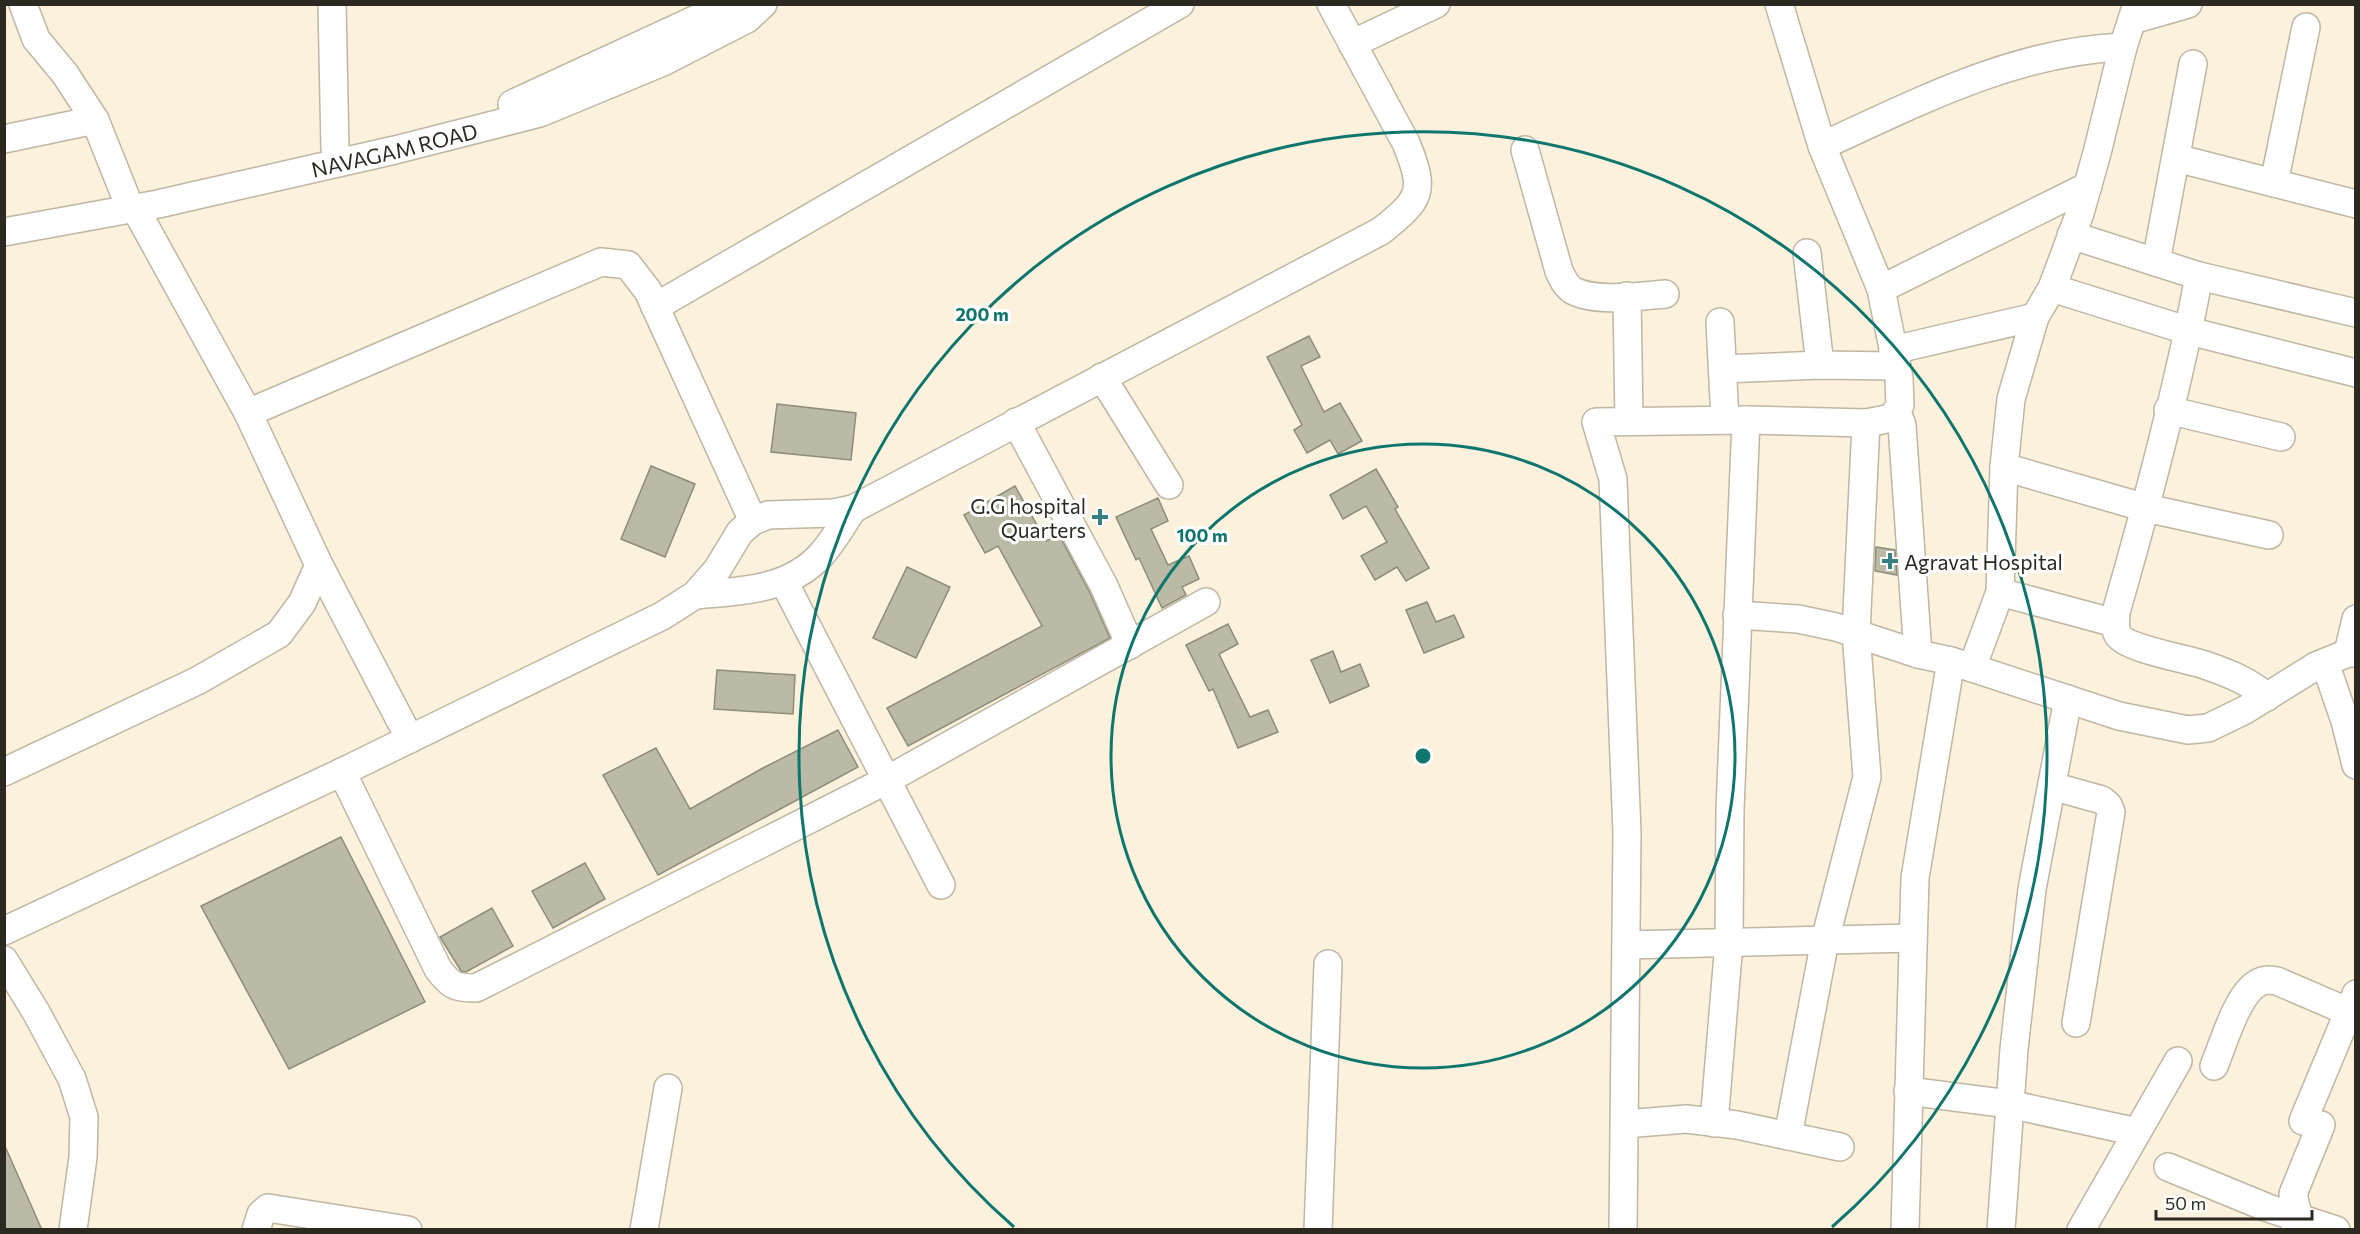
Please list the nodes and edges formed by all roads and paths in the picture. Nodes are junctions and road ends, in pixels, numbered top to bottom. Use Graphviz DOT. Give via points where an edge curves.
graph roads {
  1 [pos="23,4"];
  2 [pos="332,4"];
  3 [pos="729,4"];
  4 [pos="763,4"];
  5 [pos="1180,4"];
  6 [pos="1331,4"];
  7 [pos="1436,4"];
  8 [pos="2188,4"];
  9 [pos="1781,5"];
  10 [pos="2134,12"];
  11 [pos="2306,27"];
  12 [pos="1352,44"];
  13 [pos="2123,46"];
  14 [pos="2193,64"];
  15 [pos="96,120"];
  16 [pos="4,139"];
  17 [pos="1822,146"];
  18 [pos="335,149"];
  19 [pos="1525,150"];
  20 [pos="2176,158"];
  21 [pos="2274,183"];
  22 [pos="2088,186"];
  23 [pos="130,201"];
  24 [pos="2355,204"];
  25 [pos="4,216"];
  26 [pos="4,232"];
  27 [pos="2071,235"];
  28 [pos="1807,253"];
  29 [pos="2156,262"];
  30 [pos="2199,276"];
  31 [pos="1881,288"];
  32 [pos="2052,288"];
  33 [pos="1665,294"];
  34 [pos="1627,296"];
  35 [pos="655,307"];
  36 [pos="2355,313"];
  37 [pos="2035,317"];
  38 [pos="1720,322"];
  39 [pos="2188,331"];
  40 [pos="1895,358"];
  41 [pos="1820,365"];
  42 [pos="1723,369"];
  43 [pos="2355,373"];
  44 [pos="1102,377"];
  45 [pos="2168,410"];
  46 [pos="1897,412"];
  47 [pos="248,413"];
  48 [pos="1736,420"];
  49 [pos="1629,421"];
  50 [pos="1016,422"];
  51 [pos="1866,423"];
  52 [pos="2281,437"];
  53 [pos="2004,467"];
  54 [pos="1169,485"];
  55 [pos="2146,508"];
  56 [pos="853,509"];
  57 [pos="753,521"];
  58 [pos="2269,535"];
  59 [pos="319,565"];
  60 [pos="784,582"];
  61 [pos="2000,592"];
  62 [pos="695,595"];
  63 [pos="1206,602"];
  64 [pos="1737,615"];
  65 [pos="2355,620"];
  66 [pos="2115,623"];
  67 [pos="1856,633"];
  68 [pos="1130,645"];
  69 [pos="1918,654"];
  70 [pos="2343,656"];
  71 [pos="1961,664"];
  72 [pos="2267,697"];
  73 [pos="2068,699"];
  74 [pos="410,739"];
  75 [pos="2355,765"];
  76 [pos="4,772"];
  77 [pos="342,772"];
  78 [pos="887,780"];
  79 [pos="2052,786"];
  80 [pos="941,885"];
  81 [pos="4,931"];
  82 [pos="1912,938"];
  83 [pos="1825,940"];
  84 [pos="1729,942"];
  85 [pos="1626,945"];
  86 [pos="4,960"];
  87 [pos="1328,964"];
  88 [pos="2353,1007"];
  89 [pos="2076,1023"];
  90 [pos="2178,1061"];
  91 [pos="2214,1066"];
  92 [pos="668,1088"];
  93 [pos="1908,1091"];
  94 [pos="2009,1104"];
  95 [pos="1714,1123"];
  96 [pos="1625,1124"];
  97 [pos="2137,1132"];
  98 [pos="1788,1136"];
  99 [pos="1840,1147"];
  100 [pos="2168,1167"];
  101 [pos="2297,1224"];
  102 [pos="73,1230"];
  103 [pos="256,1230"];
  104 [pos="408,1230"];
  105 [pos="644,1230"];
  106 [pos="1318,1230"];
  107 [pos="1623,1230"];
  108 [pos="1905,1230"];
  109 [pos="2001,1230"];
  110 [pos="2081,1230"];
  111 [pos="2336,1230"];
  1 -- 15 [label="street" via="36,39"];
  2 -- 18 [label="street"];
  3 -- 18 [label="street, NAVAGAM ROAD" via="517,102"];
  4 -- 23 [label="street, NAVAGAM ROAD" via="747,20 663,62 540,113 395,150"];
  5 -- 35 [label="street"];
  6 -- 12 [label="street"];
  7 -- 12 [label="street"];
  8 -- 10 [label="street"];
  9 -- 17 [label="street"];
  10 -- 13 [label="street"];
  11 -- 21 [label="street"];
  12 -- 44 [label="street" via="1415,165 1419,185 1415,199 1381,231"];
  13 -- 17 [label="street" via="2095,48 1996,71"];
  13 -- 22 [label="street"];
  14 -- 20 [label="street"];
  15 -- 16 [label="street"];
  15 -- 23 [label="street"];
  17 -- 31 [label="street"];
  18 -- 23 [label="street, NAVAGAM ROAD"];
  19 -- 34 [label="street" via="1565,285 1598,297"];
  20 -- 21 [label="street"];
  20 -- 29 [label="street"];
  21 -- 24 [label="street"];
  22 -- 27 [label="street"];
  22 -- 31 [label="street"];
  23 -- 25 [label="street, NAVAGAM ROAD"];
  23 -- 26 [label="street, NAVAGAM ROAD"];
  23 -- 47 [label="street"];
  27 -- 29 [label="street"];
  27 -- 32 [label="street"];
  28 -- 41 [label="street"];
  29 -- 30 [label="street"];
  30 -- 36 [label="street"];
  30 -- 39 [label="street"];
  31 -- 40 [label="street"];
  32 -- 37 [label="street"];
  32 -- 39 [label="street"];
  33 -- 34 [label="street"];
  34 -- 49 [label="street"];
  35 -- 47 [label="street" via="628,265 601,262"];
  35 -- 57 [label="street"];
  37 -- 40 [label="street"];
  37 -- 53 [label="street" via="2011,399"];
  38 -- 42 [label="street"];
  39 -- 43 [label="street"];
  39 -- 45 [label="street"];
  40 -- 41 [label="street"];
  40 -- 46 [label="street" via="1900,396"];
  41 -- 42 [label="street"];
  42 -- 48 [label="street"];
  44 -- 50 [label="street"];
  44 -- 54 [label="street"];
  45 -- 52 [label="street"];
  45 -- 55 [label="street"];
  46 -- 51 [label="street" via="1892,418"];
  46 -- 69 [label="street" via="1902,425"];
  47 -- 59 [label="street"];
  48 -- 49 [label="street"];
  48 -- 51 [label="street"];
  48 -- 64 [label="street"];
  49 -- 85 [label="street" via="1596,422 1613,479 1627,833"];
  50 -- 56 [label="street"];
  50 -- 68 [label="street" via="1104,586"];
  51 -- 67 [label="street"];
  53 -- 55 [label="street"];
  53 -- 61 [label="street"];
  55 -- 58 [label="street"];
  55 -- 66 [label="street"];
  56 -- 57 [label="street" via="768,515"];
  56 -- 60 [label="street" via="821,555"];
  57 -- 62 [label="street" via="740,532 717,570"];
  59 -- 74 [label="street"];
  59 -- 76 [label="street" via="302,603 279,634 197,681"];
  60 -- 62 [label="street"];
  60 -- 78 [label="street"];
  61 -- 66 [label="street"];
  61 -- 71 [label="street"];
  62 -- 74 [label="street" via="662,616"];
  63 -- 68 [label="street"];
  64 -- 67 [label="street" via="1798,619"];
  64 -- 84 [label="street"];
  65 -- 70 [label="street"];
  66 -- 72 [label="street" via="2117,634 2124,640 2252,683"];
  67 -- 69 [label="street"];
  67 -- 83 [label="street" via="1867,777"];
  68 -- 78 [label="street"];
  69 -- 71 [label="street"];
  70 -- 72 [label="street" via="2316,666"];
  70 -- 75 [label="street" via="2345,721"];
  71 -- 73 [label="street"];
  71 -- 82 [label="street" via="1915,878"];
  72 -- 73 [label="street" via="2208,728 2188,730 2119,716"];
  73 -- 79 [label="street"];
  74 -- 77 [label="street"];
  77 -- 78 [label="street" via="438,969 457,988 476,988 494,980"];
  77 -- 81 [label="street"];
  78 -- 80 [label="street"];
  79 -- 89 [label="street" via="2102,800 2111,812"];
  79 -- 94 [label="street" via="2032,889"];
  82 -- 83 [label="street"];
  82 -- 93 [label="street"];
  83 -- 84 [label="street"];
  83 -- 98 [label="street"];
  84 -- 85 [label="street"];
  84 -- 95 [label="street"];
  85 -- 96 [label="street"];
  86 -- 102 [label="street" via="72,1079 84,1117"];
  87 -- 106 [label="street"];
  88 -- 91 [label="street" via="2277,981 2258,982 2240,1003"];
  88 -- 101 [label="street" via="2312,1123 2293,1194"];
  90 -- 97 [label="street"];
  92 -- 105 [label="street"];
  93 -- 94 [label="street"];
  93 -- 108 [label="street"];
  94 -- 97 [label="street"];
  94 -- 109 [label="street"];
  95 -- 96 [label="street" via="1686,1119"];
  95 -- 98 [label="street"];
  96 -- 107 [label="street"];
  97 -- 110 [label="street"];
  98 -- 99 [label="street"];
  100 -- 101 [label="street"];
  101 -- 111 [label="street"];
  103 -- 104 [label="street" via="261,1214 268,1208"];
}
